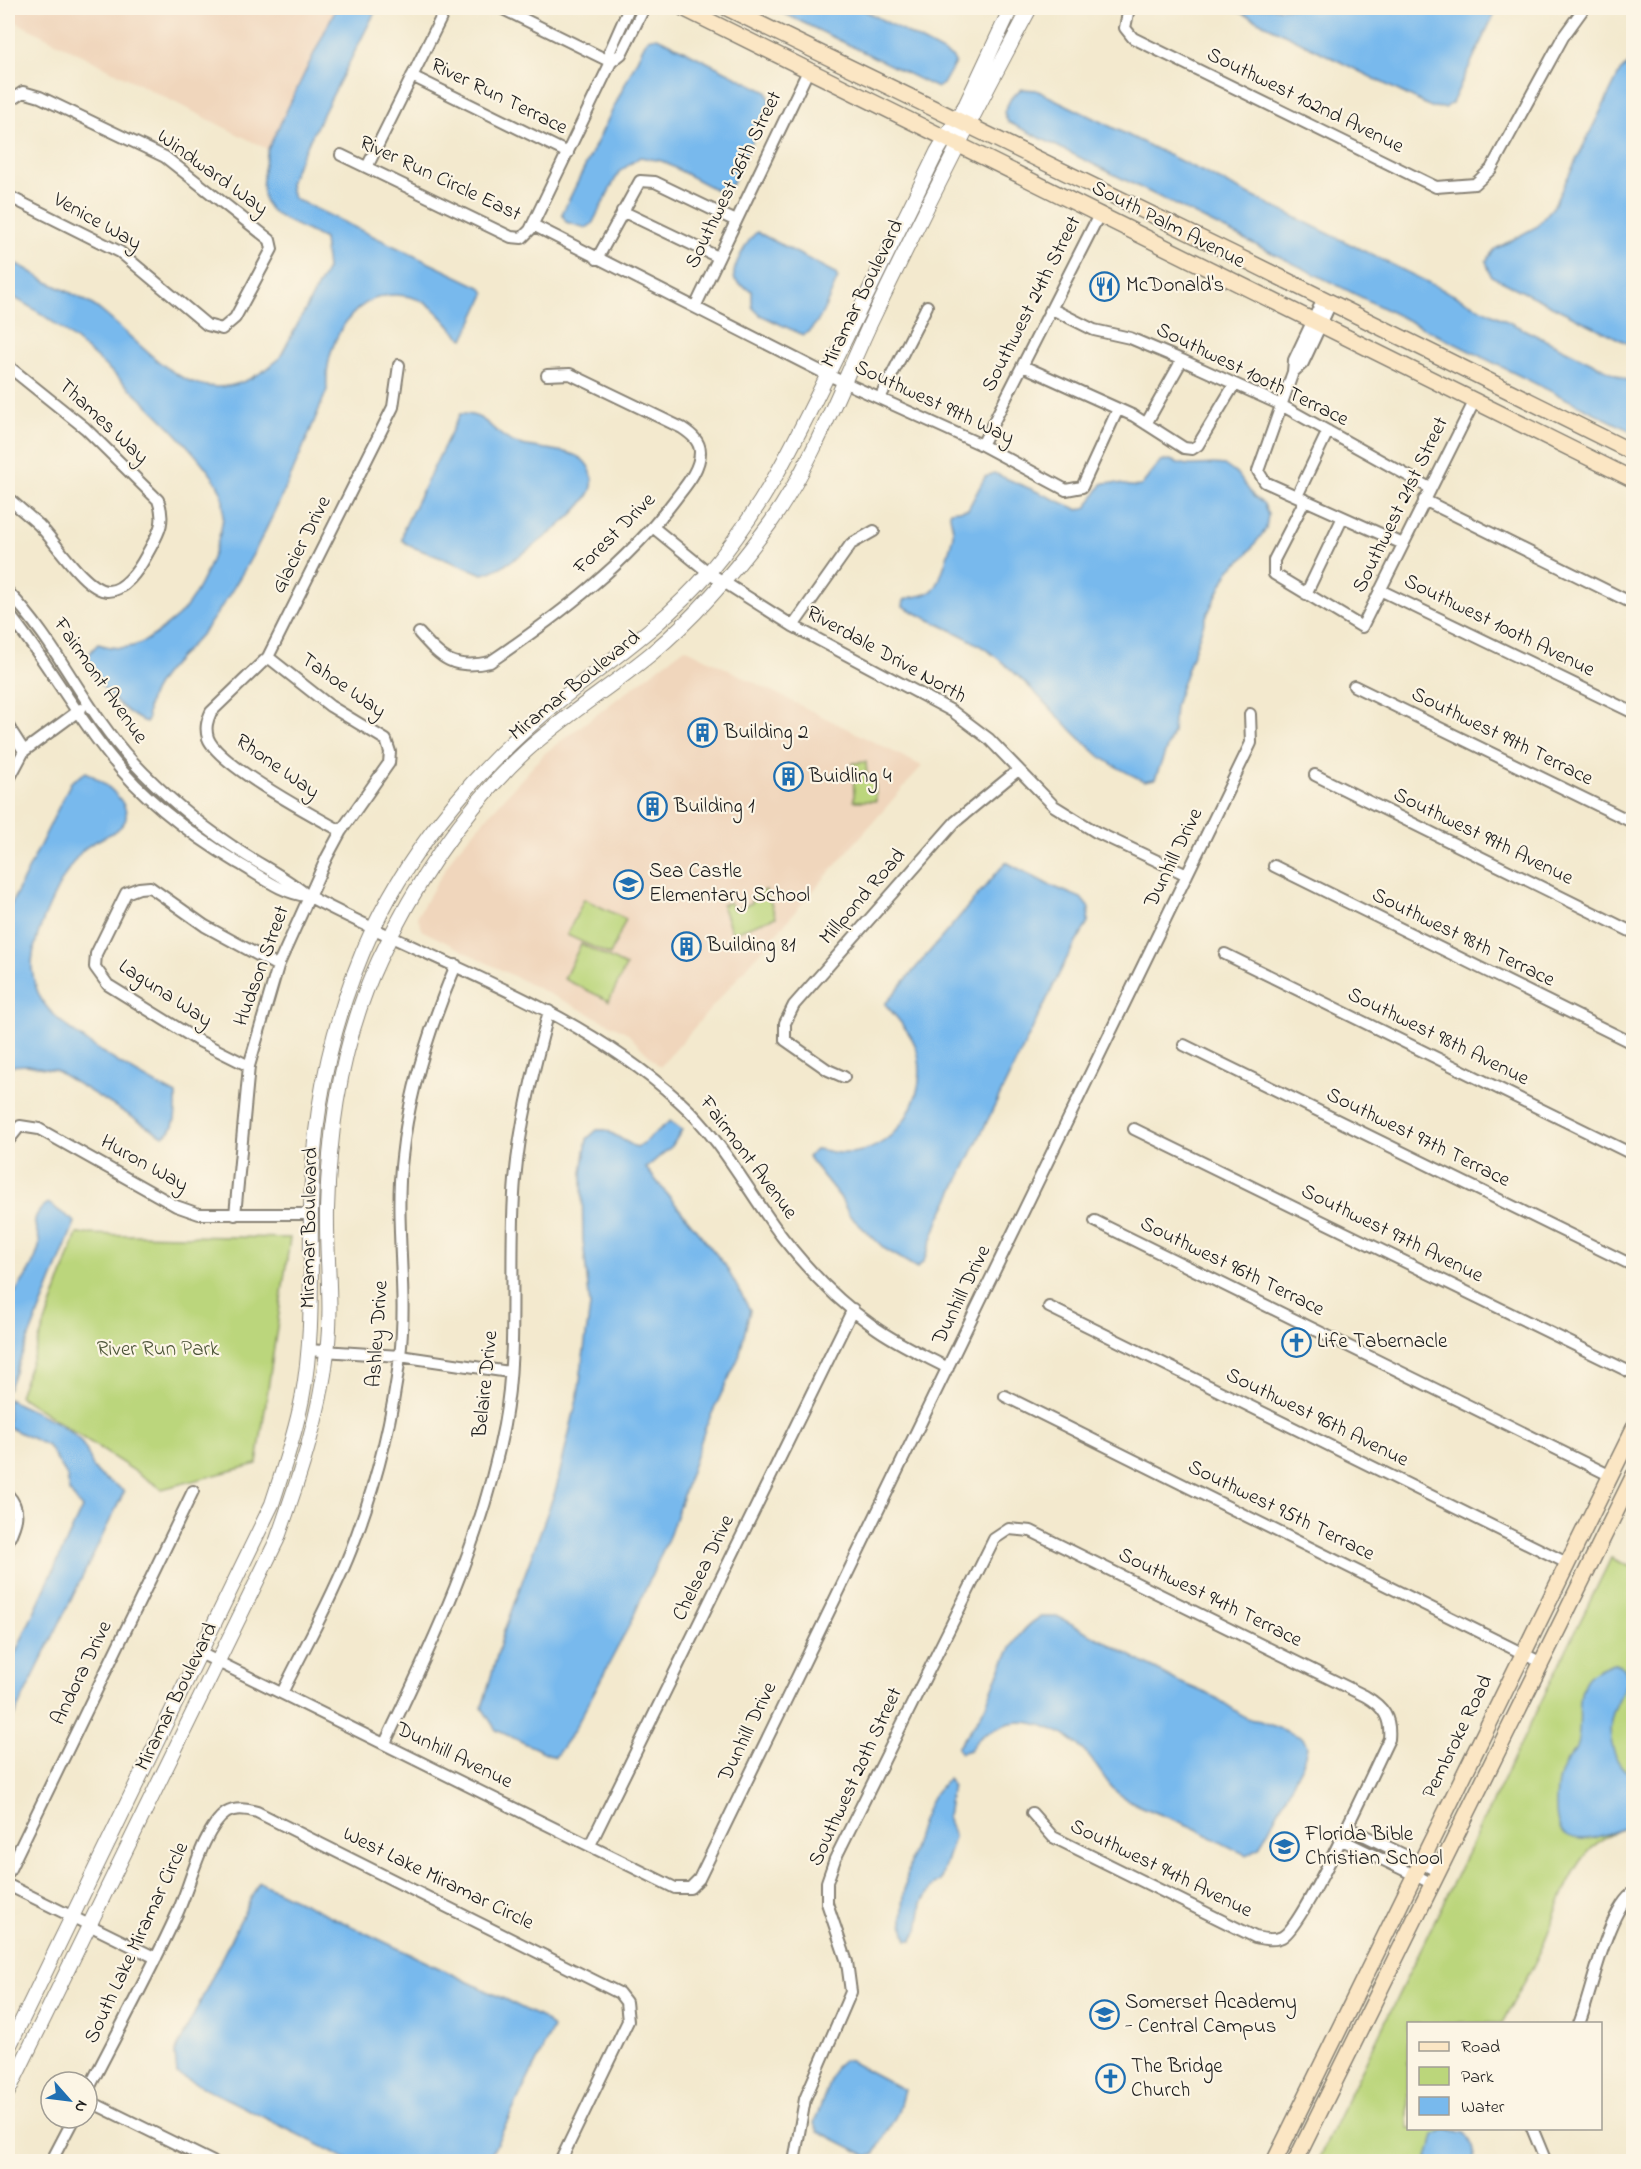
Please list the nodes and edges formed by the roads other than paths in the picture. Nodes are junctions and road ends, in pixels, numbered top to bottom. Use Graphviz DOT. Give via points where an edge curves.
graph roads {
  1 [pos="446,8"];
  2 [pos="501,8"];
  3 [pos="629,8"];
  4 [pos="644,8"];
  5 [pos="683,8"];
  6 [pos="727,8"];
  7 [pos="1011,8"];
  8 [pos="1030,8"];
  9 [pos="1128,8"];
  10 [pos="1584,8"];
  11 [pos="611,62"];
  12 [pos="808,71"];
  13 [pos="412,76"];
  14 [pos="8,107"];
  15 [pos="962,123"];
  16 [pos="952,141"];
  17 [pos="568,153"];
  18 [pos="341,155"];
  19 [pos="367,167"];
  20 [pos="8,196"];
  21 [pos="622,211"];
  22 [pos="1100,213"];
  23 [pos="736,221"];
  24 [pos="533,225"];
  25 [pos="718,257"];
  26 [pos="597,259"];
  27 [pos="1327,301"];
  28 [pos="694,306"];
  29 [pos="927,306"];
  30 [pos="1052,309"];
  31 [pos="1316,324"];
  32 [pos="222,329"];
  33 [pos="1182,360"];
  34 [pos="399,365"];
  35 [pos="8,366"];
  36 [pos="1023,366"];
  37 [pos="547,375"];
  38 [pos="828,375"];
  39 [pos="843,383"];
  40 [pos="1234,385"];
  41 [pos="880,398"];
  42 [pos="1475,400"];
  43 [pos="1281,405"];
  44 [pos="1118,409"];
  45 [pos="1146,424"];
  46 [pos="1328,431"];
  47 [pos="982,445"];
  48 [pos="1634,453"];
  49 [pos="1634,480"];
  50 [pos="1430,488"];
  51 [pos="8,498"];
  52 [pos="1301,498"];
  53 [pos="1424,500"];
  54 [pos="1343,517"];
  55 [pos="654,528"];
  56 [pos="874,531"];
  57 [pos="1403,544"];
  58 [pos="708,572"];
  59 [pos="724,582"];
  60 [pos="1380,590"];
  61 [pos="8,592"];
  62 [pos="1306,594"];
  63 [pos="1634,604"];
  64 [pos="8,613"];
  65 [pos="793,626"];
  66 [pos="419,633"];
  67 [pos="268,657"];
  68 [pos="1354,686"];
  69 [pos="89,704"];
  70 [pos="77,711"];
  71 [pos="1634,713"];
  72 [pos="1250,714"];
  73 [pos="206,723"];
  74 [pos="8,726"];
  75 [pos="24,751"];
  76 [pos="390,752"];
  77 [pos="1017,771"];
  78 [pos="1315,775"];
  79 [pos="8,781"];
  80 [pos="1634,824"];
  81 [pos="341,831"];
  82 [pos="1274,866"];
  83 [pos="1187,875"];
  84 [pos="308,896"];
  85 [pos="374,927"];
  86 [pos="1634,933"];
  87 [pos="391,935"];
  88 [pos="1225,954"];
  89 [pos="456,965"];
  90 [pos="278,966"];
  91 [pos="549,1011"];
  92 [pos="1634,1044"];
  93 [pos="1184,1045"];
  94 [pos="249,1066"];
  95 [pos="843,1077"];
  96 [pos="1134,1129"];
  97 [pos="8,1142"];
  98 [pos="1634,1155"];
  99 [pos="311,1214"];
  100 [pos="235,1215"];
  101 [pos="1095,1221"];
  102 [pos="1634,1266"];
  103 [pos="1049,1307"];
  104 [pos="853,1309"];
  105 [pos="308,1350"];
  106 [pos="327,1352"];
  107 [pos="400,1356"];
  108 [pos="948,1368"];
  109 [pos="509,1372"];
  110 [pos="1634,1374"];
  111 [pos="1005,1396"];
  112 [pos="1634,1428"];
  113 [pos="1610,1475"];
  114 [pos="1634,1475"];
  115 [pos="193,1491"];
  116 [pos="8,1495"];
  117 [pos="1009,1529"];
  118 [pos="8,1541"];
  119 [pos="1567,1563"];
  120 [pos="1522,1653"];
  121 [pos="202,1654"];
  122 [pos="217,1662"];
  123 [pos="1540,1662"];
  124 [pos="282,1693"];
  125 [pos="385,1743"];
  126 [pos="226,1813"];
  127 [pos="1032,1813"];
  128 [pos="1347,1827"];
  129 [pos="1340,1839"];
  130 [pos="590,1845"];
  131 [pos="1418,1870"];
  132 [pos="8,1872"];
  133 [pos="1434,1877"];
  134 [pos="8,1885"];
  135 [pos="690,1888"];
  136 [pos="1634,1892"];
  137 [pos="72,1918"];
  138 [pos="88,1925"];
  139 [pos="156,1958"];
  140 [pos="1580,2022"];
  141 [pos="8,2049"];
  142 [pos="98,2070"];
  143 [pos="8,2092"];
  144 [pos="99,2106"];
  145 [pos="68,2130"];
  146 [pos="1533,2130"];
  147 [pos="51,2162"];
  148 [pos="213,2162"];
  149 [pos="560,2162"];
  150 [pos="794,2162"];
  151 [pos="1274,2162"];
  152 [pos="1295,2162"];
  153 [pos="1546,2162"];
  1 -- 13 [label="street"];
  2 -- 11 [label="street"];
  3 -- 11 [label="street" via="610,51"];
  4 -- 11 [label="street" via="621,54"];
  5 -- 12 [label="main road, South Palm Avenue"];
  6 -- 15 [label="main road, South Palm Avenue"];
  7 -- 15 [label="street"];
  8 -- 15 [label="street"];
  9 -- 10 [label="street, Southwest 102nd Avenue" via="1125,28 1133,38 1436,187 1475,184 1491,169 1563,37"];
  11 -- 17 [label="street"];
  12 -- 16 [label="main road, South Palm Avenue"];
  12 -- 23 [label="street, Southwest 26th Street"];
  13 -- 17 [label="street, River Run Terrace"];
  13 -- 19 [label="street"];
  14 -- 32 [label="street, Windward Way" via="23,92 40,97 165,157 270,240 272,249 236,318"];
  15 -- 16 [label="street"];
  15 -- 27 [label="main road, South Palm Avenue"];
  16 -- 22 [label="main road, South Palm Avenue"];
  16 -- 38 [label="street, Miramar Boulevard"];
  16 -- 39 [label="street, Miramar Boulevard"];
  17 -- 24 [label="street"];
  18 -- 19 [label="street, River Run Circle East"];
  19 -- 24 [label="street, River Run Circle East" via="511,237 522,238"];
  20 -- 32 [label="street, Venice Way" via="120,252 207,325"];
  21 -- 23 [label="street" via="633,190 646,180"];
  21 -- 25 [label="street"];
  21 -- 26 [label="street"];
  22 -- 30 [label="street, Southwest 24th Street"];
  22 -- 31 [label="main road, South Palm Avenue"];
  23 -- 25 [label="street, Southwest 26th Street"];
  24 -- 26 [label="street, Southwest 99th Way"];
  25 -- 28 [label="street, Southwest 26th Street"];
  26 -- 28 [label="street, Southwest 99th Way"];
  27 -- 31 [label="street"];
  27 -- 48 [label="main road, South Palm Avenue"];
  28 -- 38 [label="street, Southwest 99th Way"];
  29 -- 41 [label="street"];
  30 -- 33 [label="street, Southwest 100th Terrace" via="1094,330 1130,338"];
  30 -- 36 [label="street, Southwest 24th Street"];
  31 -- 42 [label="main road, South Palm Avenue"];
  31 -- 43 [label="street" via="1303,363 1293,372"];
  33 -- 40 [label="street, Southwest 100th Terrace"];
  33 -- 45 [label="street"];
  34 -- 67 [label="street, Glacier Drive" via="393,407"];
  35 -- 51 [label="street, Thames Way" via="85,428 158,500 163,514 138,571 115,591 105,591 90,583 40,526"];
  36 -- 44 [label="street"];
  36 -- 47 [label="street, Southwest 24th Street"];
  37 -- 55 [label="street, Forest Drive" via="570,374 696,438 698,464"];
  38 -- 39 [label="street, Southwest 99th Way"];
  38 -- 58 [label="street, Miramar Boulevard" via="778,474 743,529"];
  39 -- 41 [label="street, Southwest 99th Way"];
  39 -- 59 [label="street, Miramar Boulevard" via="783,501"];
  40 -- 43 [label="street, Southwest 100th Terrace"];
  40 -- 45 [label="street" via="1192,449"];
  41 -- 47 [label="street, Southwest 99th Way"];
  42 -- 49 [label="main road, South Palm Avenue"];
  42 -- 50 [label="street, Southwest 21st Street"];
  43 -- 46 [label="street, Southwest 100th Terrace"];
  43 -- 52 [label="street" via="1258,471 1265,482"];
  44 -- 45 [label="street"];
  44 -- 47 [label="street, Southwest 99th Way" via="1082,487 1073,490 1066,490"];
  46 -- 50 [label="street, Southwest 100th Terrace"];
  46 -- 52 [label="street"];
  50 -- 53 [label="street, Southwest 21st Street"];
  52 -- 54 [label="street"];
  52 -- 62 [label="street" via="1274,560 1274,574"];
  53 -- 57 [label="street, Southwest 21st Street"];
  53 -- 63 [label="street"];
  54 -- 57 [label="street"];
  54 -- 62 [label="street"];
  55 -- 58 [label="street, Riverdale Drive North"];
  55 -- 66 [label="street, Forest Drive" via="602,578 490,662 472,666 453,663 438,655"];
  56 -- 65 [label="street" via="851,544"];
  57 -- 60 [label="street, Southwest 21st Street"];
  58 -- 59 [label="street, Riverdale Drive North"];
  58 -- 85 [label="street, Miramar Boulevard" via="664,619 559,701 473,782 402,874"];
  59 -- 65 [label="street, Riverdale Drive North"];
  59 -- 87 [label="street, Miramar Boulevard" via="650,655 556,725 490,786 415,887"];
  60 -- 62 [label="street, Southwest 21st Street" via="1362,627"];
  60 -- 71 [label="street, Southwest 100th Avenue"];
  61 -- 69 [label="street, Fairmont Avenue" via="24,609"];
  64 -- 70 [label="street, Fairmont Avenue" via="35,646"];
  65 -- 77 [label="street, Riverdale Drive North" via="952,711 989,739"];
  67 -- 73 [label="street, Glacier Drive" via="211,712"];
  67 -- 76 [label="street, Tahoe Way" via="330,706 386,740"];
  68 -- 80 [label="street, Southwest 99th Terrace"];
  69 -- 70 [label="street"];
  69 -- 84 [label="street, Fairmont Avenue" via="133,762 192,816"];
  70 -- 75 [label="street"];
  70 -- 84 [label="street, Fairmont Avenue" via="110,757 177,823 290,894"];
  72 -- 83 [label="street, Dunhill Drive" via="1251,743"];
  73 -- 81 [label="street, Rhone Way" via="209,740 252,779"];
  74 -- 75 [label="street"];
  75 -- 79 [label="street"];
  76 -- 81 [label="street, Hudson Street" via="389,763"];
  77 -- 83 [label="street, Riverdale Drive North" via="1054,806 1096,832"];
  77 -- 95 [label="street, Millpond Road" via="955,822 794,1005 785,1023 785,1040"];
  78 -- 86 [label="street, Southwest 99th Avenue"];
  81 -- 84 [label="street, Hudson Street"];
  82 -- 92 [label="street, Southwest 98th Terrace"];
  83 -- 108 [label="street, Dunhill Drive"];
  84 -- 85 [label="street, Fairmont Avenue"];
  84 -- 90 [label="street, Hudson Street"];
  85 -- 87 [label="street, Fairmont Avenue"];
  85 -- 99 [label="street, Miramar Boulevard" via="351,979 320,1093"];
  87 -- 89 [label="street, Fairmont Avenue"];
  87 -- 106 [label="street, Miramar Boulevard" via="363,1000 338,1094 327,1214"];
  88 -- 98 [label="street, Southwest 98th Avenue"];
  89 -- 91 [label="street, Fairmont Avenue"];
  89 -- 107 [label="street, Ashley Drive" via="432,1019 401,1157 399,1232 404,1301"];
  90 -- 94 [label="street, Hudson Street"];
  90 -- 94 [label="street, Laguna Way" via="205,926 150,887 126,893 96,954 95,967 108,985 197,1040"];
  91 -- 104 [label="street, Fairmont Avenue" via="607,1043 681,1102 715,1141 799,1258"];
  91 -- 109 [label="street, Belaire Drive" via="523,1110 515,1182"];
  93 -- 102 [label="street, Southwest 97th Terrace"];
  94 -- 100 [label="street, Hudson Street"];
  96 -- 110 [label="street, Southwest 97th Avenue"];
  97 -- 100 [label="street, Huron Way" via="20,1126 39,1129 176,1206 199,1214"];
  99 -- 100 [label="street, Huron Way"];
  99 -- 105 [label="street, Miramar Boulevard" via="313,1279"];
  101 -- 113 [label="street, Southwest 96th Terrace"];
  103 -- 119 [label="street, Southwest 96th Avenue"];
  104 -- 108 [label="street, Fairmont Avenue" via="872,1326"];
  104 -- 130 [label="street, Chelsea Drive"];
  105 -- 106 [label="street"];
  105 -- 121 [label="street, Miramar Boulevard" via="291,1446 272,1504"];
  106 -- 107 [label="street"];
  106 -- 122 [label="street, Miramar Boulevard" via="311,1436 285,1518"];
  107 -- 109 [label="street"];
  107 -- 124 [label="street, Ashley Drive" via="390,1421 368,1502 350,1552"];
  108 -- 135 [label="street, Dunhill Drive" via="699,1879"];
  109 -- 125 [label="street, Belaire Drive" via="499,1446 462,1572"];
  111 -- 120 [label="street, Southwest 95th Terrace"];
  112 -- 113 [label="main road, Pembroke Road"];
  113 -- 119 [label="main road, Pembroke Road"];
  114 -- 123 [label="main road, Pembroke Road"];
  115 -- 132 [label="street, Andora Drive"];
  116 -- 118 [label="street" via="18,1510"];
  117 -- 128 [label="street, Southwest 94th Terrace" via="1031,1531 1379,1704 1387,1714 1389,1740"];
  117 -- 150 [label="street, Southwest 20th Street" via="994,1539 827,1882 827,1903 851,1992 805,2099"];
  119 -- 120 [label="main road, Pembroke Road"];
  120 -- 123 [label="street, Southwest 95th Terrace"];
  120 -- 131 [label="main road, Pembroke Road"];
  121 -- 122 [label="street, Dunhill Avenue"];
  121 -- 137 [label="street, Miramar Boulevard"];
  122 -- 124 [label="street, Dunhill Avenue"];
  122 -- 138 [label="street, Miramar Boulevard"];
  123 -- 133 [label="main road, Pembroke Road"];
  124 -- 125 [label="street, Dunhill Avenue"];
  125 -- 130 [label="street, Dunhill Avenue"];
  126 -- 139 [label="street, South Lake Miramar Circle" via="209,1836"];
  126 -- 149 [label="street, West Lake Miramar Circle" via="242,1808 257,1812 609,1986 626,2002 628,2022"];
  127 -- 129 [label="street, Southwest 94th Avenue" via="1053,1837 1255,1937 1270,1940 1282,1937 1297,1924"];
  128 -- 129 [label="street"];
  128 -- 131 [label="street"];
  129 -- 131 [label="street"];
  130 -- 135 [label="street, Dunhill Avenue" via="675,1888"];
  131 -- 133 [label="street"];
  131 -- 151 [label="main road, Pembroke Road"];
  133 -- 152 [label="main road, Pembroke Road"];
  134 -- 137 [label="street"];
  136 -- 140 [label="street" via="1608,1933"];
  137 -- 138 [label="street"];
  137 -- 141 [label="street, Miramar Boulevard"];
  138 -- 139 [label="street"];
  138 -- 143 [label="street, Miramar Boulevard"];
  139 -- 142 [label="street, South Lake Miramar Circle"];
  144 -- 148 [label="street"];
  145 -- 147 [label="street"];
  146 -- 153 [label="street"];
}
